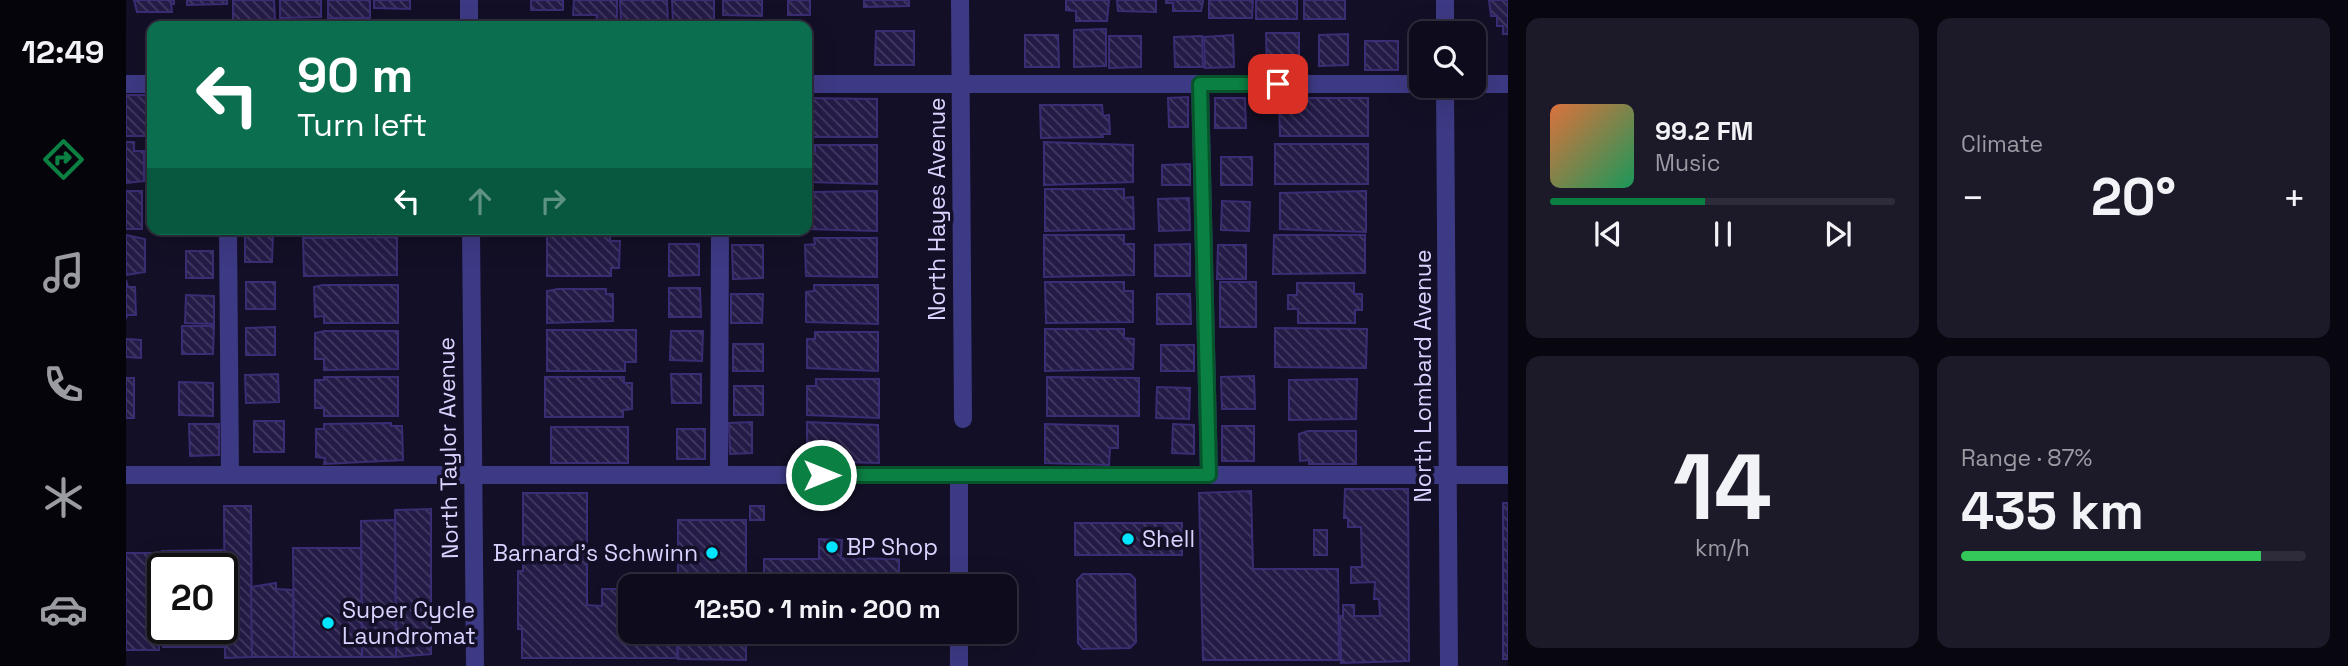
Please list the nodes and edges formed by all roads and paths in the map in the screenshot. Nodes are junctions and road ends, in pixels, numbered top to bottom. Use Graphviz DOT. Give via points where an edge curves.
graph roads {
  1 [pos="469,0"];
  2 [pos="960,0"];
  3 [pos="1445,0"];
  4 [pos="469,21"];
  5 [pos="1445,21"];
  6 [pos="126,84"];
  7 [pos="147,84"];
  8 [pos="812,84"];
  9 [pos="961,84"];
  10 [pos="1200,84"];
  11 [pos="1409,84"];
  12 [pos="1486,84"];
  13 [pos="1508,84"];
  14 [pos="1445,98"];
  15 [pos="228,235"];
  16 [pos="471,235"];
  17 [pos="720,235"];
  18 [pos="963,419"];
  19 [pos="126,475"];
  20 [pos="230,475"];
  21 [pos="719,475"];
  22 [pos="959,475"];
  23 [pos="1209,475"];
  24 [pos="1448,475"];
  25 [pos="1508,475"];
  26 [pos="473,476"];
  27 [pos="959,574"];
  28 [pos="959,644"];
  29 [pos="475,666"];
  30 [pos="959,666"];
  31 [pos="1449,666"];
  1 -- 4 [label="street"];
  2 -- 9 [label="street, North Hayes Avenue"];
  3 -- 5 [label="street"];
  6 -- 7 [label="street"];
  8 -- 9 [label="street"];
  9 -- 10 [label="street"];
  9 -- 18 [label="street, North Hayes Avenue"];
  10 -- 11 [label="street"];
  10 -- 23 [label="street"];
  12 -- 13 [label="street"];
  14 -- 24 [label="street, North Lombard Avenue"];
  15 -- 20 [label="street"];
  16 -- 26 [label="street, North Taylor Avenue"];
  17 -- 21 [label="street"];
  19 -- 20 [label="street"];
  20 -- 26 [label="street"];
  21 -- 22 [label="street"];
  21 -- 26 [label="street"];
  22 -- 23 [label="street"];
  22 -- 27 [label="street"];
  23 -- 24 [label="street"];
  24 -- 25 [label="street"];
  24 -- 31 [label="street, North Lombard Avenue"];
  26 -- 29 [label="street, North Taylor Avenue"];
  28 -- 30 [label="street"];
}
